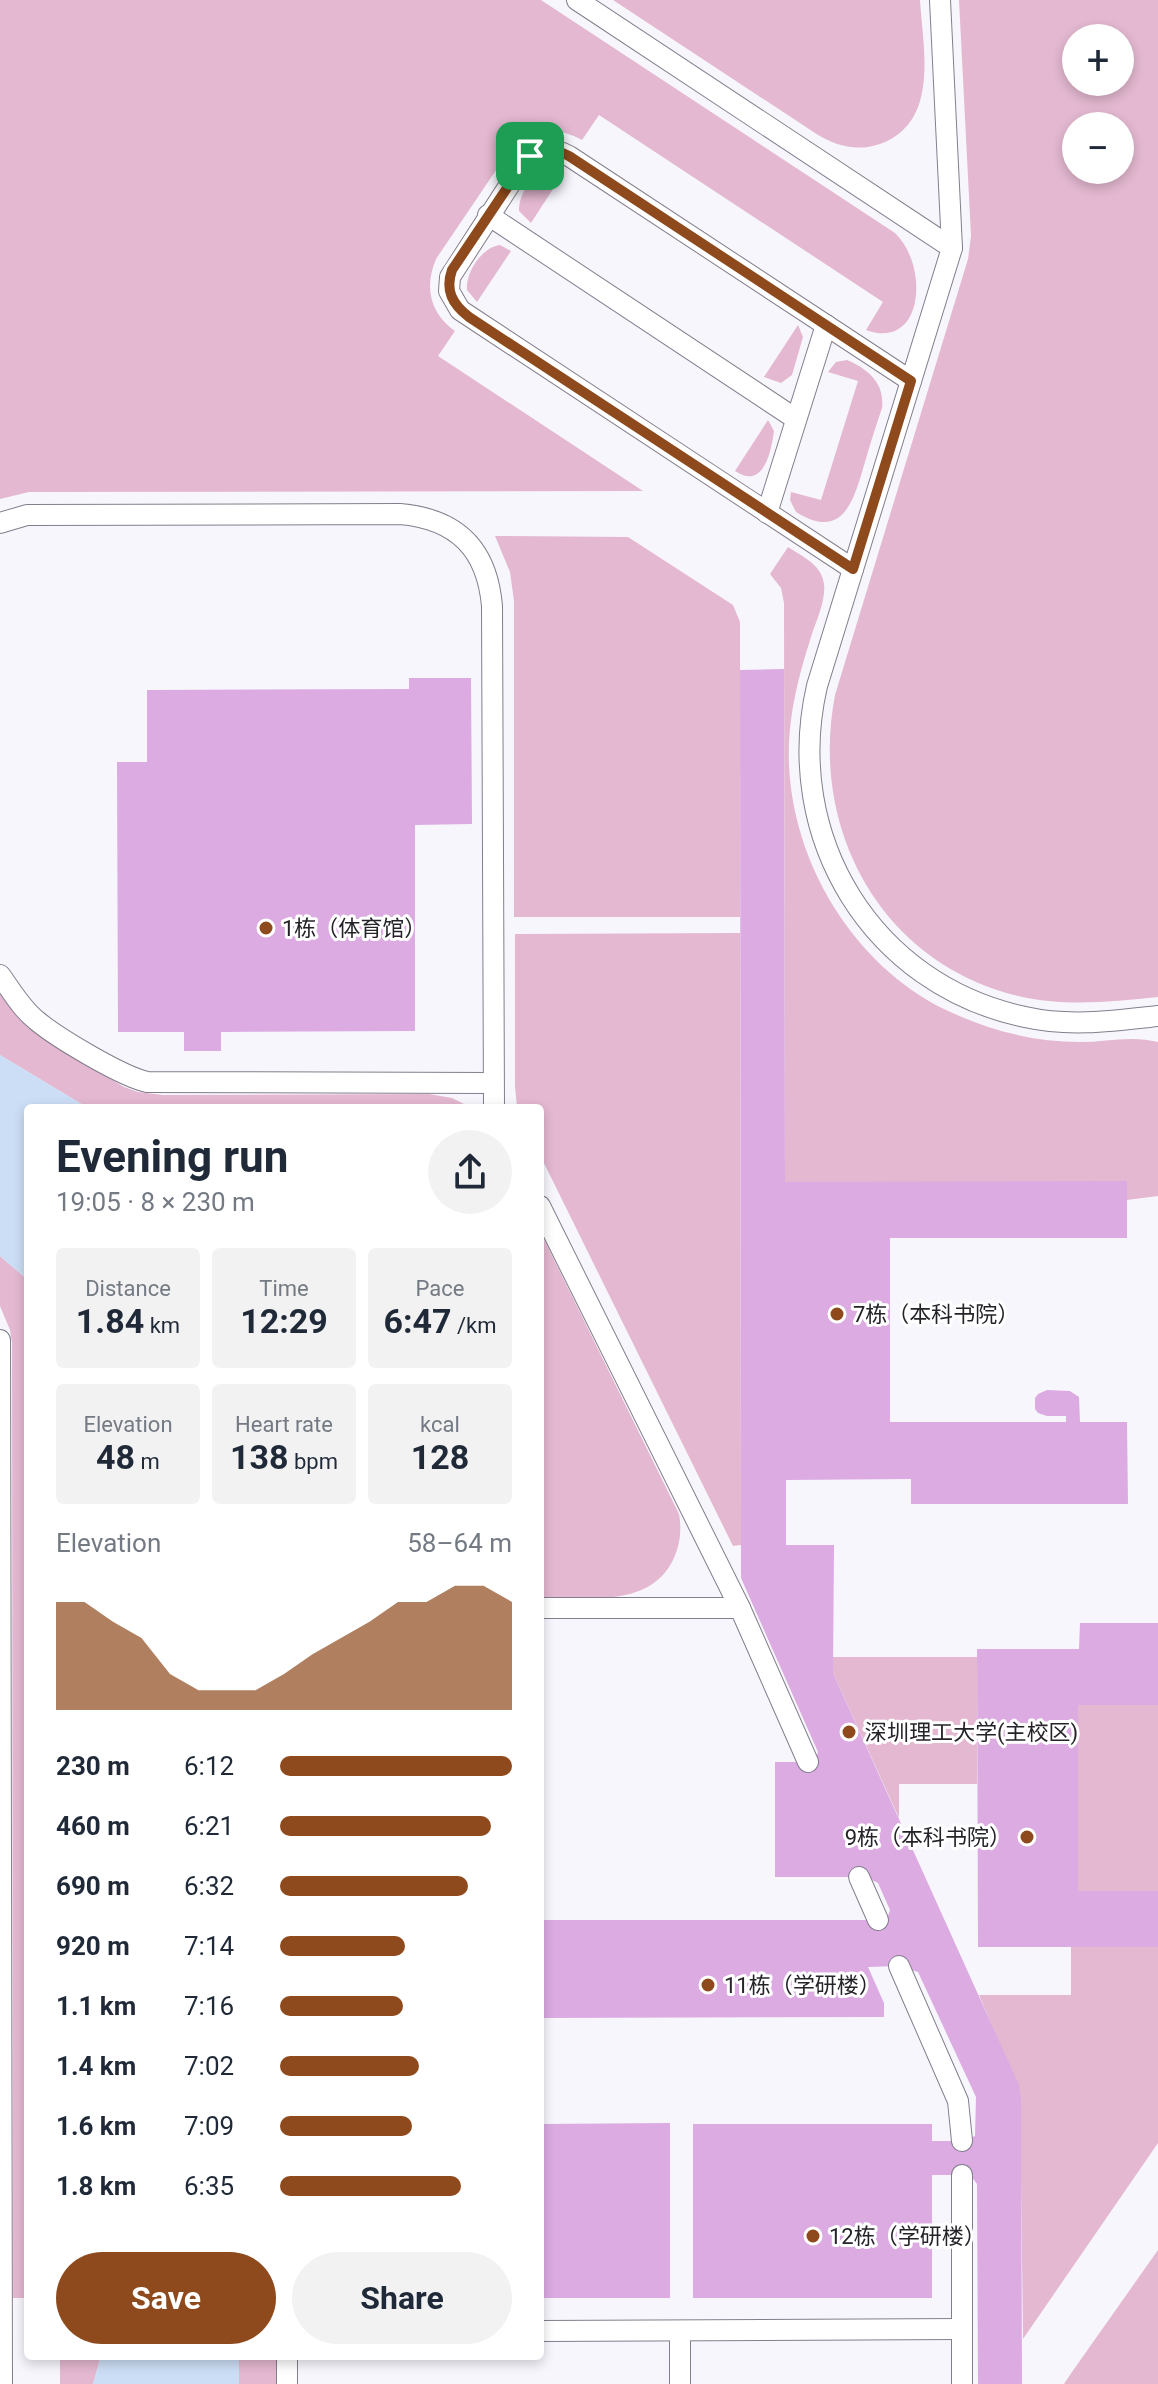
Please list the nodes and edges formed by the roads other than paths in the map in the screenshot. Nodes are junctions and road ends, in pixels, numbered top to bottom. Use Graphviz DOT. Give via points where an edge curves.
graph roads {
  1 [pos="577,0"];
  2 [pos="940,0"];
  3 [pos="488,215"];
  4 [pos="952,248"];
  5 [pos="826,325"];
  6 [pos="911,381"];
  7 [pos="796,419"];
  8 [pos="767,513"];
  9 [pos="0,523"];
  10 [pos="853,569"];
  11 [pos="0,975"];
  12 [pos="1158,1016"];
  13 [pos="492,1083"];
  14 [pos="494,1104"];
  15 [pos="544,1214"];
  16 [pos="0,1340"];
  17 [pos="544,1608"];
  18 [pos="740,1608"];
  19 [pos="808,1762"];
  20 [pos="859,1877"];
  21 [pos="878,1920"];
  22 [pos="899,1966"];
  23 [pos="962,2141"];
  24 [pos="962,2175"];
  25 [pos="962,2329"];
  26 [pos="544,2331"];
  27 [pos="680,2331"];
  28 [pos="287,2360"];
  29 [pos="2,2384"];
  30 [pos="287,2384"];
  31 [pos="680,2384"];
  32 [pos="962,2384"];
  1 -- 4 [label="lane"];
  2 -- 4 [label="lane"];
  3 -- 5 [label="lane" via="530,156 542,150 563,152"];
  3 -- 7 [label="lane"];
  3 -- 8 [label="lane" via="450,277 449,291 460,310"];
  4 -- 6 [label="lane"];
  5 -- 6 [label="lane"];
  5 -- 7 [label="lane"];
  6 -- 10 [label="lane"];
  7 -- 8 [label="lane"];
  8 -- 10 [label="lane"];
  9 -- 13 [label="lane" via="27,515 400,514 440,522 467,541 484,567 492,606"];
  10 -- 12 [label="lane" via="812,709 808,761 822,835 855,904 896,952 976,1003 1054,1022"];
  11 -- 13 [label="lane" via="34,1019 125,1075 147,1082"];
  13 -- 14 [label="lane"];
  15 -- 18 [label="lane"];
  16 -- 29 [label="lane"];
  17 -- 18 [label="lane"];
  18 -- 19 [label="lane"];
  20 -- 21 [label="lane"];
  22 -- 23 [label="lane" via="958,2101"];
  24 -- 25 [label="lane"];
  25 -- 27 [label="lane"];
  25 -- 32 [label="lane"];
  26 -- 27 [label="lane"];
  27 -- 31 [label="lane"];
  28 -- 30 [label="lane"];
}
